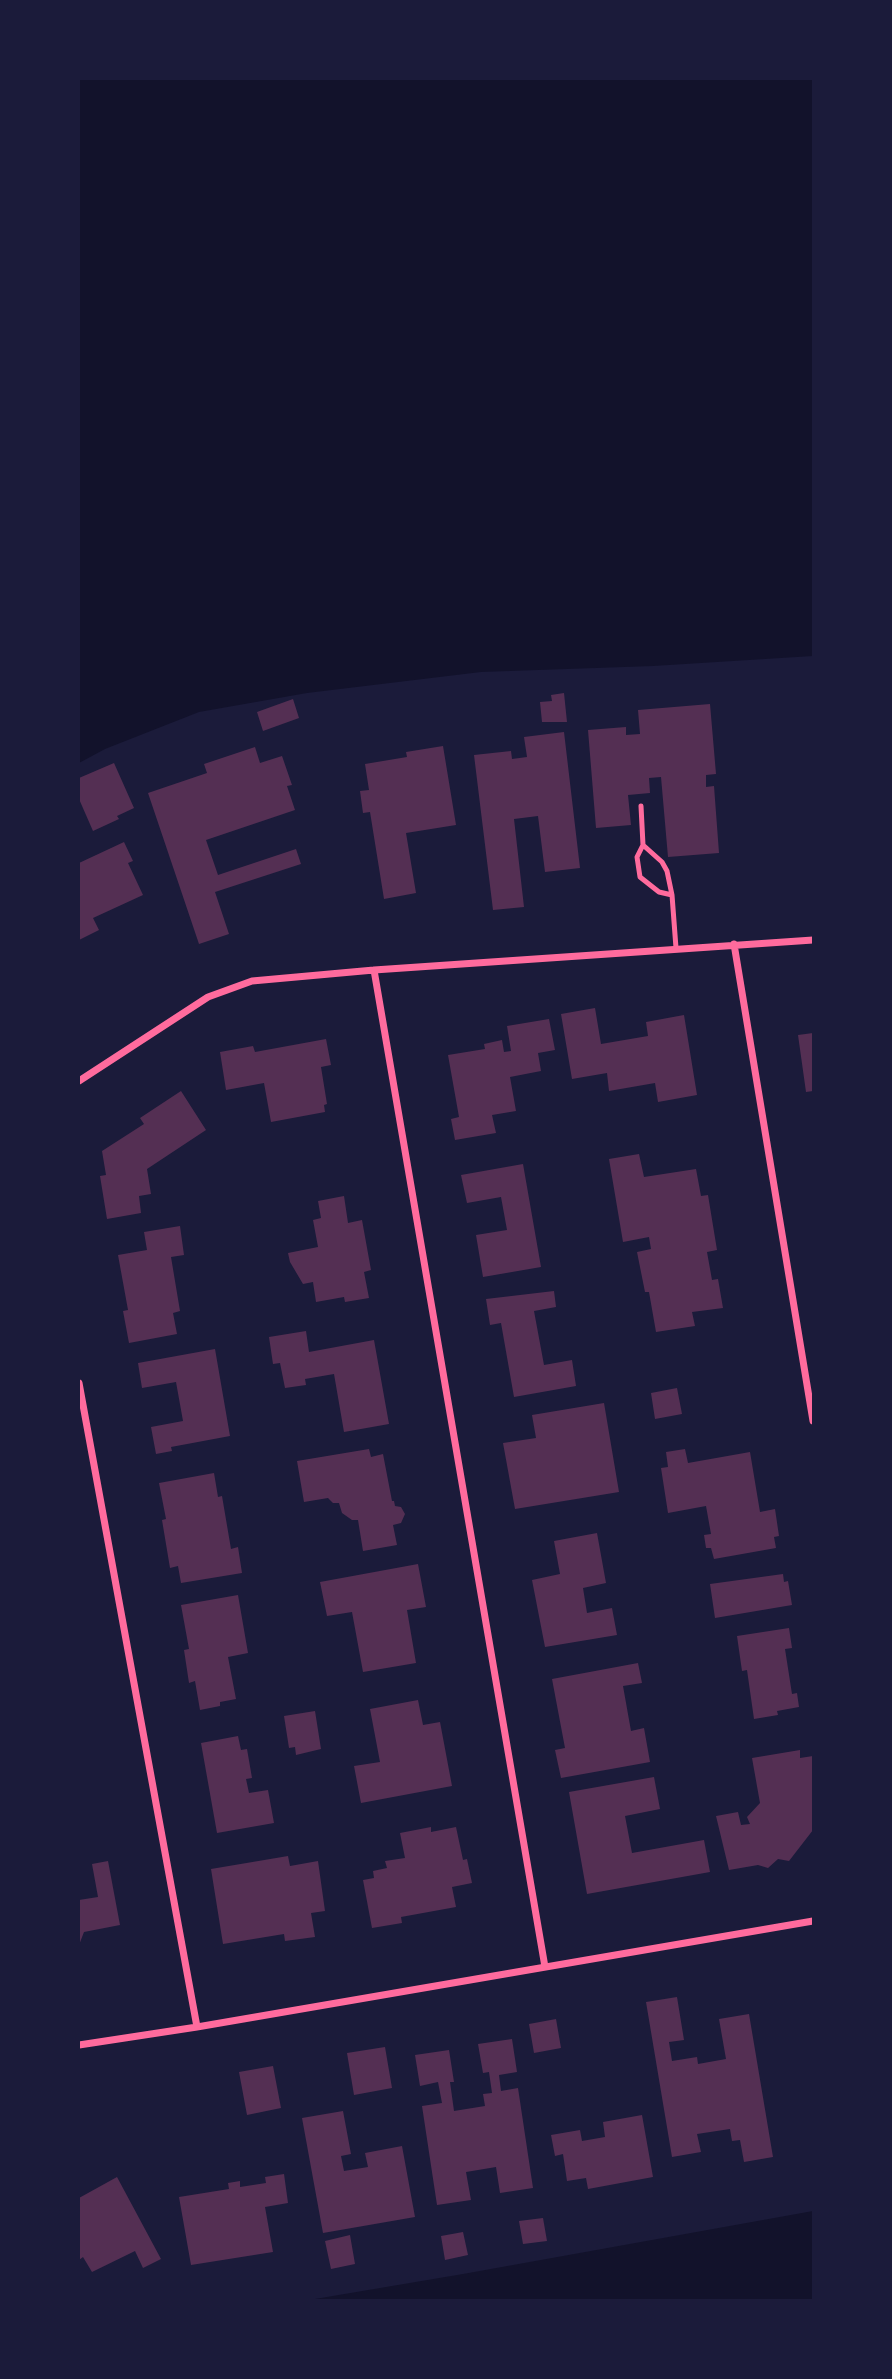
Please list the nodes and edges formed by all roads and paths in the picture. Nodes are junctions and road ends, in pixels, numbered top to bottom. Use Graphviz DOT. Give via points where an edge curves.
graph roads {
  1 [pos="641,806"];
  2 [pos="643,845"];
  3 [pos="672,895"];
  4 [pos="813,940"];
  5 [pos="734,944"];
  6 [pos="676,948"];
  7 [pos="374,970"];
  8 [pos="79,1081"];
  9 [pos="79,1383"];
  10 [pos="813,1421"];
  11 [pos="813,1921"];
  12 [pos="545,1967"];
  13 [pos="197,2027"];
  14 [pos="79,2045"];
  1 -- 2 [label="lane"];
  2 -- 3 [label="lane" via="667,870"];
  2 -- 3 [label="lane" via="637,857 640,877 659,892"];
  3 -- 6 [label="lane"];
  4 -- 5 [label="street"];
  5 -- 6 [label="street"];
  5 -- 10 [label="street"];
  6 -- 7 [label="street"];
  7 -- 8 [label="street" via="241,985 208,998"];
  7 -- 12 [label="street"];
  9 -- 13 [label="street"];
  11 -- 12 [label="street"];
  12 -- 13 [label="street"];
  13 -- 14 [label="street"];
}
